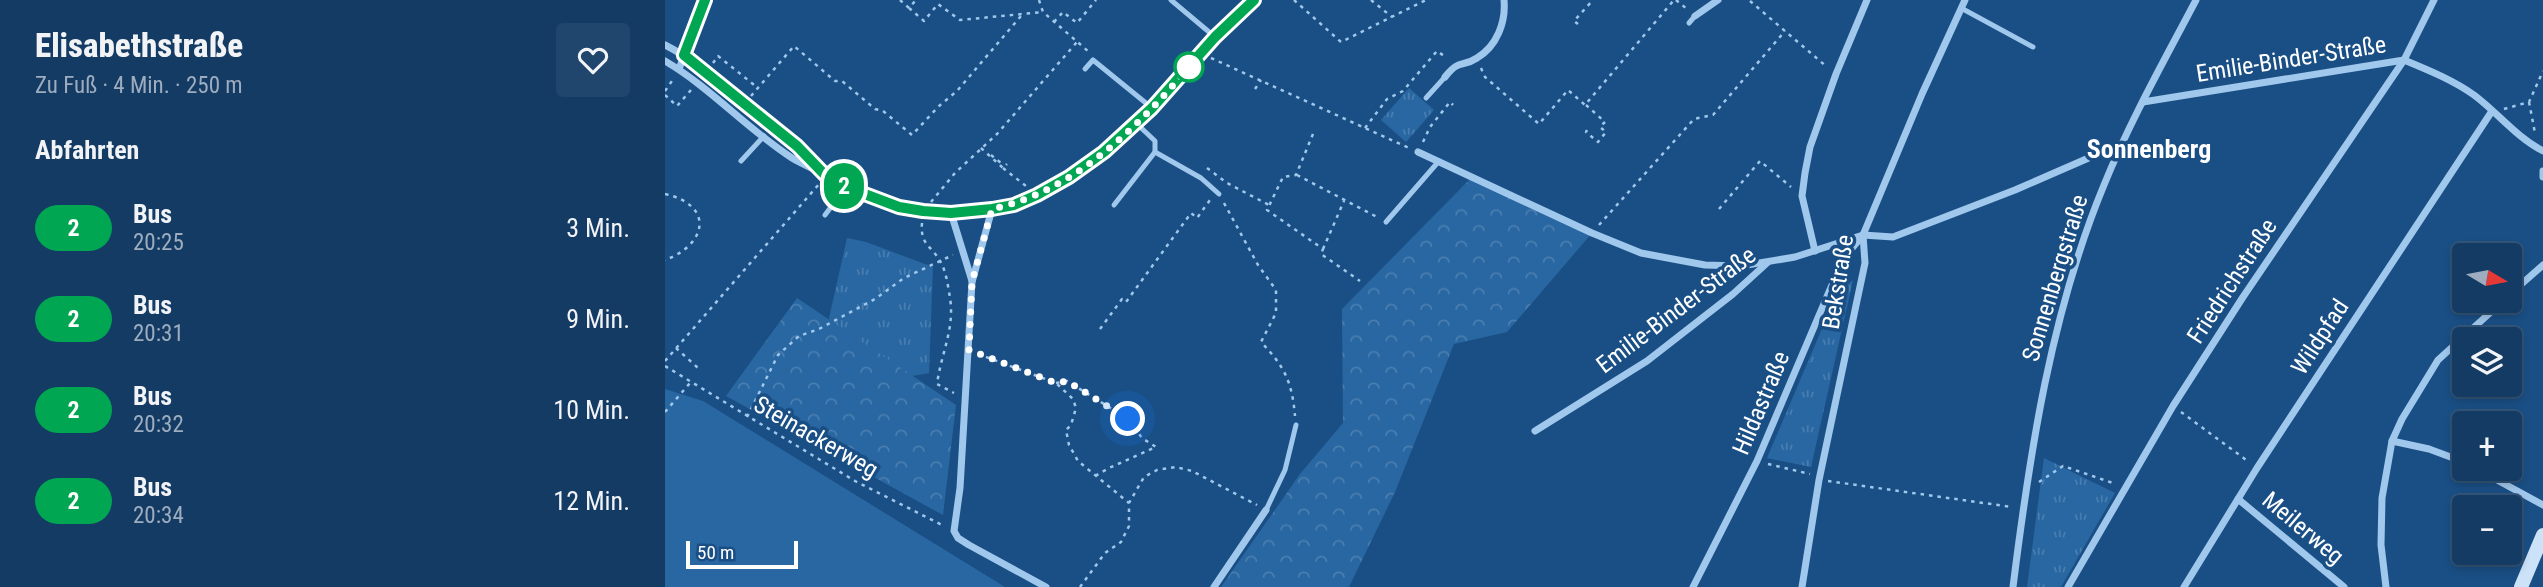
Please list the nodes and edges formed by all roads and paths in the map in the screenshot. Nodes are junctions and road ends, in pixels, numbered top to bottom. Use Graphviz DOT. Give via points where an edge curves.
graph roads {
  1 [pos="705,0"];
  2 [pos="900,0"];
  3 [pos="916,0"];
  4 [pos="941,0"];
  5 [pos="1039,0"];
  6 [pos="1097,0"];
  7 [pos="1171,0"];
  8 [pos="1254,0"];
  9 [pos="1294,0"];
  10 [pos="1371,0"];
  11 [pos="1426,0"];
  12 [pos="1504,0"];
  13 [pos="1593,0"];
  14 [pos="1675,0"];
  15 [pos="1718,0"];
  16 [pos="1867,0"];
  17 [pos="1965,0"];
  18 [pos="2195,0"];
  19 [pos="2434,0"];
  20 [pos="1750,1"];
  21 [pos="938,4"];
  22 [pos="909,8"];
  23 [pos="1961,8"];
  24 [pos="1043,12"];
  25 [pos="1021,16"];
  26 [pos="1695,16"];
  27 [pos="1392,17"];
  28 [pos="1054,22"];
  29 [pos="1689,23"];
  30 [pos="1578,24"];
  31 [pos="1785,30"];
  32 [pos="1215,37"];
  33 [pos="1077,42"];
  34 [pos="665,45"];
  35 [pos="2033,47"];
  36 [pos="1203,51"];
  37 [pos="684,55"];
  38 [pos="1445,57"];
  39 [pos="1093,60"];
  40 [pos="2404,60"];
  41 [pos="665,61"];
  42 [pos="1824,65"];
  43 [pos="679,69"];
  44 [pos="1085,69"];
  45 [pos="2543,71"];
  46 [pos="1445,77"];
  47 [pos="1485,77"];
  48 [pos="1261,80"];
  49 [pos="1255,89"];
  50 [pos="665,91"];
  51 [pos="1426,99"];
  52 [pos="2529,102"];
  53 [pos="745,103"];
  54 [pos="2143,103"];
  55 [pos="1453,105"];
  56 [pos="1585,105"];
  57 [pos="1152,108"];
  58 [pos="2495,114"];
  59 [pos="1136,123"];
  60 [pos="1366,128"];
  61 [pos="1587,130"];
  62 [pos="1313,134"];
  63 [pos="764,136"];
  64 [pos="2123,143"];
  65 [pos="1405,146"];
  66 [pos="981,148"];
  67 [pos="2541,150"];
  68 [pos="1155,152"];
  69 [pos="1418,152"];
  70 [pos="991,155"];
  71 [pos="741,161"];
  72 [pos="1439,161"];
  73 [pos="1002,162"];
  74 [pos="1007,164"];
  75 [pos="1003,168"];
  76 [pos="1207,168"];
  77 [pos="2543,171"];
  78 [pos="1296,175"];
  79 [pos="826,176"];
  80 [pos="2543,177"];
  81 [pos="1785,182"];
  82 [pos="846,187"];
  83 [pos="665,194"];
  84 [pos="1219,194"];
  85 [pos="1037,195"];
  86 [pos="1209,201"];
  87 [pos="1344,201"];
  88 [pos="1114,205"];
  89 [pos="1269,205"];
  90 [pos="992,209"];
  91 [pos="1719,209"];
  92 [pos="923,211"];
  93 [pos="951,213"];
  94 [pos="1371,214"];
  95 [pos="825,215"];
  96 [pos="1386,222"];
  97 [pos="1592,233"];
  98 [pos="1863,234"];
  99 [pos="1323,249"];
  100 [pos="964,250"];
  101 [pos="1815,251"];
  102 [pos="665,260"];
  103 [pos="940,261"];
  104 [pos="1768,263"];
  105 [pos="2543,265"];
  106 [pos="1360,281"];
  107 [pos="972,282"];
  108 [pos="2522,284"];
  109 [pos="2490,313"];
  110 [pos="1100,329"];
  111 [pos="676,348"];
  112 [pos="969,350"];
  113 [pos="665,364"];
  114 [pos="699,366"];
  115 [pos="690,383"];
  116 [pos="1056,383"];
  117 [pos="965,400"];
  118 [pos="2173,406"];
  119 [pos="665,412"];
  120 [pos="747,417"];
  121 [pos="1296,425"];
  122 [pos="1535,431"];
  123 [pos="2392,442"];
  124 [pos="2452,458"];
  125 [pos="1766,464"];
  126 [pos="2257,468"];
  127 [pos="1808,473"];
  128 [pos="1095,476"];
  129 [pos="1831,481"];
  130 [pos="2499,481"];
  131 [pos="2126,487"];
  132 [pos="2024,492"];
  133 [pos="2238,499"];
  134 [pos="1248,500"];
  135 [pos="1129,503"];
  136 [pos="2543,505"];
  137 [pos="2022,509"];
  138 [pos="1266,510"];
  139 [pos="954,531"];
  140 [pos="2543,535"];
  141 [pos="1046,587"];
  142 [pos="1080,587"];
  143 [pos="1215,587"];
  144 [pos="1693,587"];
  145 [pos="1802,587"];
  146 [pos="2013,587"];
  147 [pos="2068,587"];
  148 [pos="2184,587"];
  149 [pos="2344,587"];
  150 [pos="2386,587"];
  151 [pos="2521,587"];
  1 -- 37 [label="street"];
  2 -- 22 [label="path"];
  3 -- 22 [label="path"];
  4 -- 21 [label="path"];
  5 -- 24 [label="path"];
  6 -- 28 [label="path" via="1077,23 1063,12"];
  7 -- 32 [label="lane"];
  8 -- 32 [label="street"];
  9 -- 27 [label="path" via="1341,42"];
  10 -- 27 [label="path"];
  11 -- 27 [label="path"];
  12 -- 46 [label="street" via="1505,15 1495,40 1477,59 1454,65"];
  13 -- 30 [label="path" via="1574,21"];
  14 -- 26 [label="path"];
  14 -- 56 [label="path"];
  15 -- 26 [label="street"];
  16 -- 101 [label="street" via="1810,147 1802,196"];
  17 -- 23 [label="street, Bekstraße"];
  18 -- 54 [label="street, Sonnenbergstraße"];
  19 -- 40 [label="street, Friedrichstraße"];
  20 -- 31 [label="path"];
  21 -- 22 [label="path" via="924,21"];
  21 -- 25 [label="path" via="960,19"];
  23 -- 35 [label="lane"];
  23 -- 98 [label="street, Bekstraße"];
  24 -- 25 [label="path"];
  24 -- 28 [label="path"];
  25 -- 53 [label="path" via="957,92 912,135 794,46"];
  26 -- 29 [label="lane"];
  28 -- 33 [label="path"];
  31 -- 42 [label="path"];
  31 -- 97 [label="path" via="1713,115 1694,119"];
  32 -- 36 [label="street"];
  33 -- 39 [label="path"];
  33 -- 66 [label="path"];
  34 -- 37 [label="street"];
  36 -- 48 [label="path"];
  36 -- 57 [label="street"];
  37 -- 43 [label="street"];
  37 -- 53 [label="street"];
  38 -- 60 [label="path" via="1437,51 1403,91 1387,99"];
  39 -- 44 [label="lane"];
  39 -- 57 [label="lane"];
  40 -- 54 [label="street, Emilie-Binder-Straße"];
  40 -- 58 [label="street, Emilie-Binder-Straße" via="2458,85"];
  40 -- 118 [label="street, Friedrichstraße"];
  41 -- 43 [label="street"];
  43 -- 50 [label="path"];
  43 -- 63 [label="street"];
  45 -- 52 [label="path"];
  46 -- 51 [label="lane"];
  47 -- 56 [label="path" via="1539,124 1568,90"];
  48 -- 49 [label="path"];
  48 -- 60 [label="path"];
  52 -- 58 [label="path"];
  52 -- 67 [label="path"];
  53 -- 79 [label="street"];
  54 -- 64 [label="street, Sonnenbergstraße"];
  55 -- 69 [label="path" via="1450,102 1430,127"];
  56 -- 61 [label="path" via="1605,122 1600,127 1606,132 1598,142"];
  57 -- 59 [label="street"];
  58 -- 67 [label="street, Emilie-Binder-Straße"];
  58 -- 126 [label="street, Wildpfad"];
  59 -- 68 [label="lane" via="1155,141"];
  59 -- 85 [label="street" via="1104,152"];
  60 -- 65 [label="path"];
  62 -- 78 [label="path"];
  63 -- 71 [label="lane"];
  63 -- 79 [label="street"];
  64 -- 98 [label="street, Emilie-Binder-Straße" via="1893,237"];
  64 -- 132 [label="street, Sonnenbergstraße" via="2090,223 2061,315"];
  66 -- 70 [label="path"];
  66 -- 92 [label="path"];
  68 -- 84 [label="lane" via="1201,178"];
  68 -- 88 [label="lane"];
  69 -- 72 [label="street"];
  70 -- 73 [label="path"];
  70 -- 75 [label="path"];
  72 -- 96 [label="lane"];
  72 -- 97 [label="street"];
  74 -- 75 [label="path"];
  75 -- 85 [label="path"];
  76 -- 89 [label="path"];
  77 -- 80 [label="street"];
  78 -- 87 [label="path"];
  78 -- 89 [label="path" via="1283,177"];
  79 -- 82 [label="street"];
  79 -- 111 [label="path"];
  81 -- 91 [label="path" via="1760,161"];
  82 -- 92 [label="street"];
  82 -- 95 [label="lane"];
  83 -- 102 [label="path" via="688,202 700,223 694,241"];
  84 -- 121 [label="path" via="1276,290 1276,313 1261,342 1277,359 1293,389"];
  85 -- 90 [label="street"];
  86 -- 110 [label="path" via="1197,218 1191,214 1126,302 1122,299"];
  87 -- 94 [label="path"];
  87 -- 99 [label="path"];
  89 -- 99 [label="path" via="1267,210"];
  90 -- 93 [label="street"];
  90 -- 107 [label="street"];
  92 -- 93 [label="street"];
  92 -- 103 [label="path" via="925,245"];
  93 -- 100 [label="street"];
  97 -- 104 [label="street" via="1672,260 1705,265"];
  98 -- 101 [label="street, Emilie-Binder-Straße"];
  98 -- 144 [label="street, Hildastraße" via="1843,259 1758,461"];
  98 -- 145 [label="street, Bekstraße" via="1865,263 1819,480"];
  99 -- 106 [label="path" via="1321,254"];
  100 -- 103 [label="path"];
  100 -- 107 [label="street"];
  101 -- 104 [label="street, Emilie-Binder-Straße"];
  103 -- 117 [label="path" via="952,322 937,384"];
  103 -- 120 [label="path" via="799,336 778,355"];
  104 -- 122 [label="street, Emilie-Binder-Straße" via="1647,361"];
  105 -- 108 [label="street"];
  107 -- 112 [label="street"];
  109 -- 123 [label="street" via="2438,360"];
  111 -- 113 [label="path"];
  111 -- 114 [label="path"];
  112 -- 116 [label="path"];
  112 -- 117 [label="street"];
  113 -- 115 [label="path, Steinackerweg"];
  115 -- 119 [label="path"];
  115 -- 120 [label="path, Steinackerweg"];
  116 -- 128 [label="path" via="1076,408 1066,430 1069,445"];
  116 -- 128 [label="path" via="1067,381 1128,419 1142,438 1156,447"];
  117 -- 139 [label="street"];
  118 -- 126 [label="path"];
  118 -- 131 [label="street, Friedrichstraße"];
  120 -- 139 [label="path, Steinackerweg" via="855,481"];
  121 -- 138 [label="lane" via="1285,470"];
  123 -- 124 [label="street"];
  123 -- 150 [label="street" via="2382,498"];
  125 -- 127 [label="path"];
  126 -- 133 [label="street, Wildpfad"];
  128 -- 135 [label="path"];
  129 -- 137 [label="path"];
  130 -- 136 [label="street"];
  131 -- 132 [label="path" via="2063,466"];
  131 -- 147 [label="street, Friedrichstraße"];
  132 -- 137 [label="street, Sonnenbergstraße"];
  133 -- 148 [label="street, Wildpfad"];
  133 -- 149 [label="street, Meilerweg"];
  134 -- 135 [label="path" via="1175,467 1144,477"];
  135 -- 142 [label="path" via="1129,526 1122,542 1105,553"];
  137 -- 146 [label="street, Sonnenbergstraße"];
  138 -- 143 [label="street"];
  139 -- 141 [label="street" via="969,545"];
  140 -- 151 [label="street"];
}
